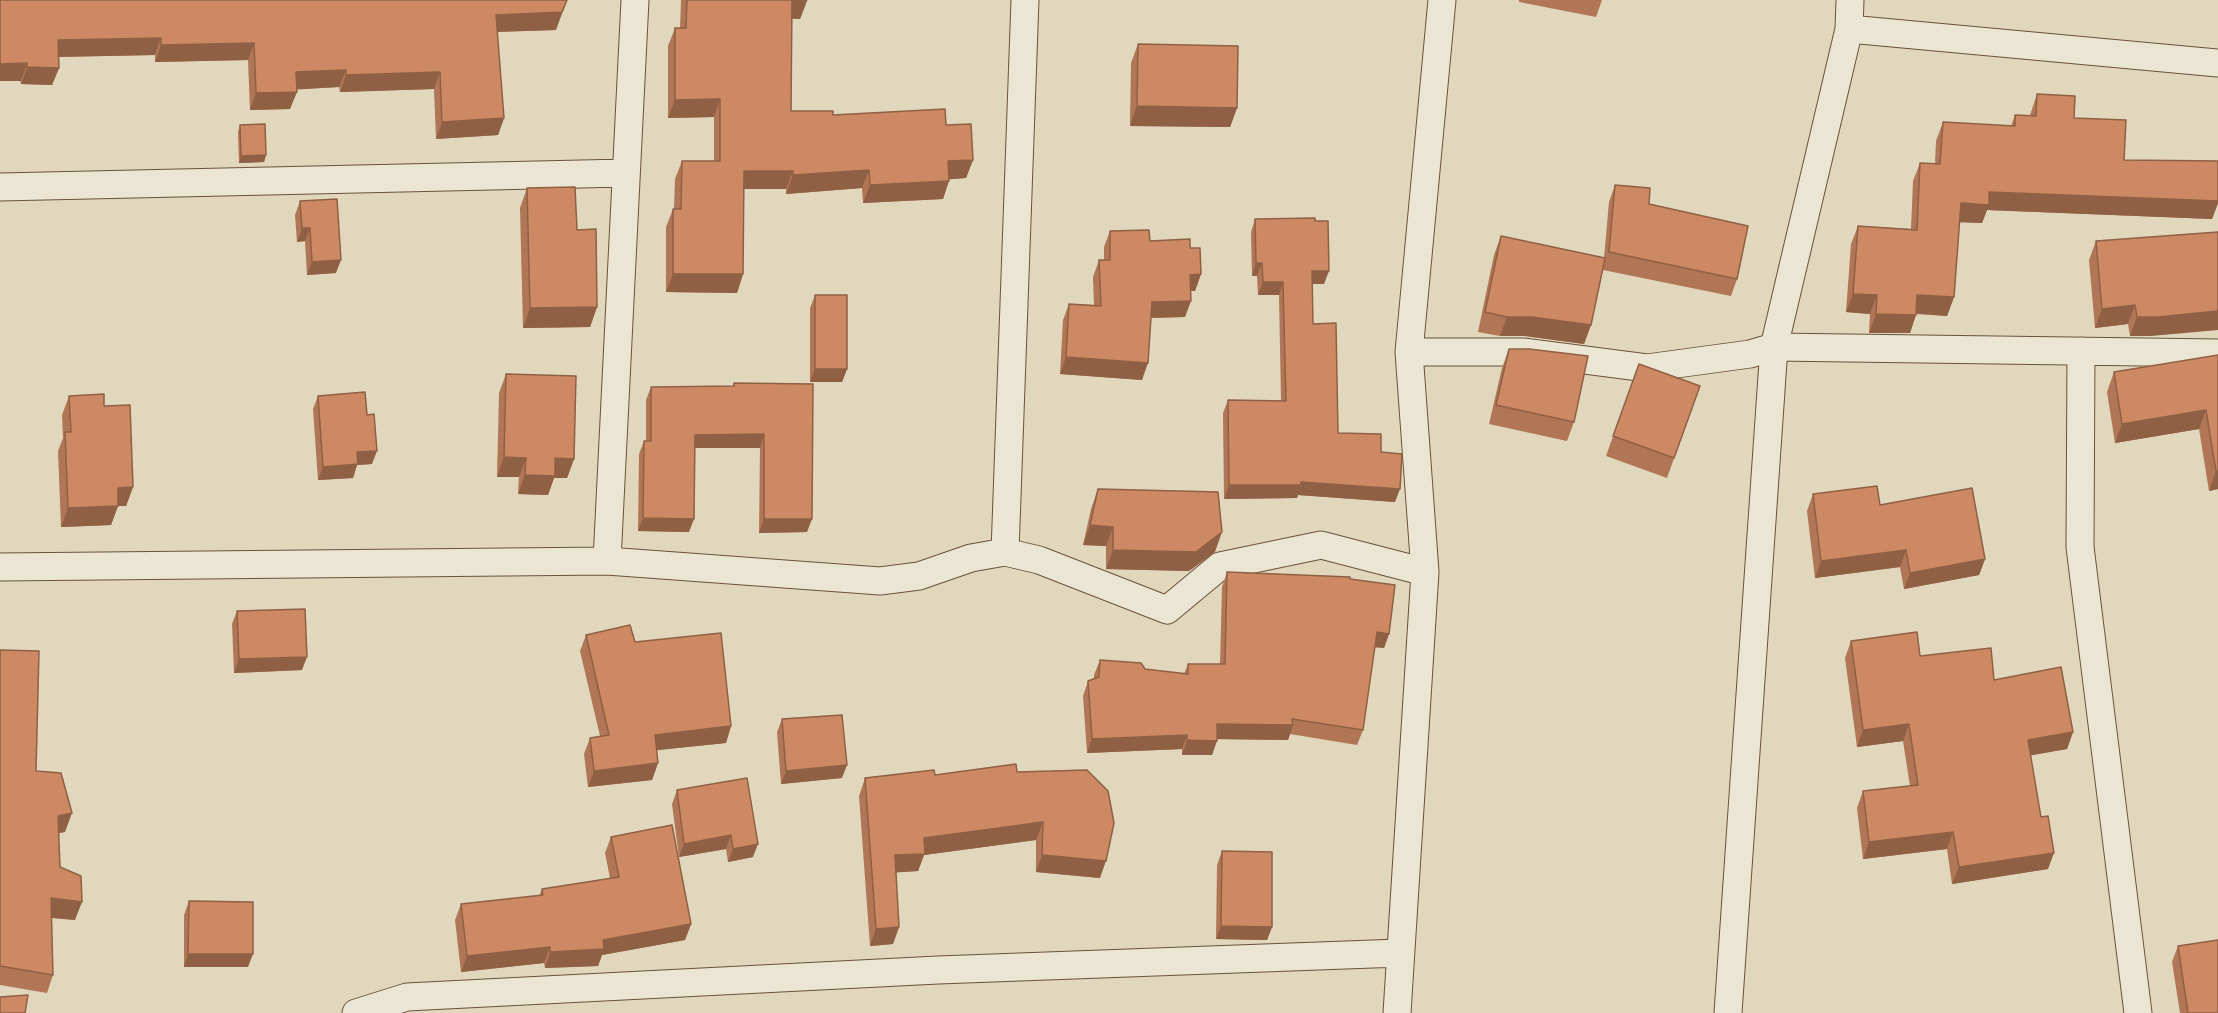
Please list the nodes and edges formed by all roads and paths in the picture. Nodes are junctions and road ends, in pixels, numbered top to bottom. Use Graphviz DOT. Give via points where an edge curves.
graph roads {
  1 [pos="635,0"];
  2 [pos="1025,0"];
  3 [pos="1442,0"];
  4 [pos="1850,0"];
  5 [pos="1849,29"];
  6 [pos="2218,63"];
  7 [pos="626,173"];
  8 [pos="0,187"];
  9 [pos="1774,346"];
  10 [pos="2081,351"];
  11 [pos="1409,352"];
  12 [pos="2218,353"];
  13 [pos="1005,552"];
  14 [pos="607,561"];
  15 [pos="0,567"];
  16 [pos="1425,572"];
  17 [pos="1400,953"];
  18 [pos="356,1013"];
  19 [pos="1397,1013"];
  20 [pos="1728,1013"];
  21 [pos="2138,1013"];
  1 -- 7 [label="street"];
  2 -- 13 [label="street"];
  3 -- 11 [label="street"];
  4 -- 5 [label="street"];
  5 -- 6 [label="street"];
  5 -- 9 [label="street"];
  7 -- 8 [label="street"];
  7 -- 14 [label="street"];
  9 -- 10 [label="street"];
  9 -- 11 [label="street" via="1750,354 1647,368 1523,352"];
  9 -- 20 [label="street"];
  10 -- 12 [label="street"];
  10 -- 21 [label="street" via="2080,547"];
  11 -- 16 [label="street"];
  13 -- 14 [label="street" via="971,558 920,576 880,581"];
  13 -- 16 [label="street" via="1040,560 1167,610 1220,566 1321,544"];
  14 -- 15 [label="street"];
  16 -- 17 [label="street"];
  17 -- 18 [label="street" via="938,970 407,997"];
  17 -- 19 [label="street"];
}
